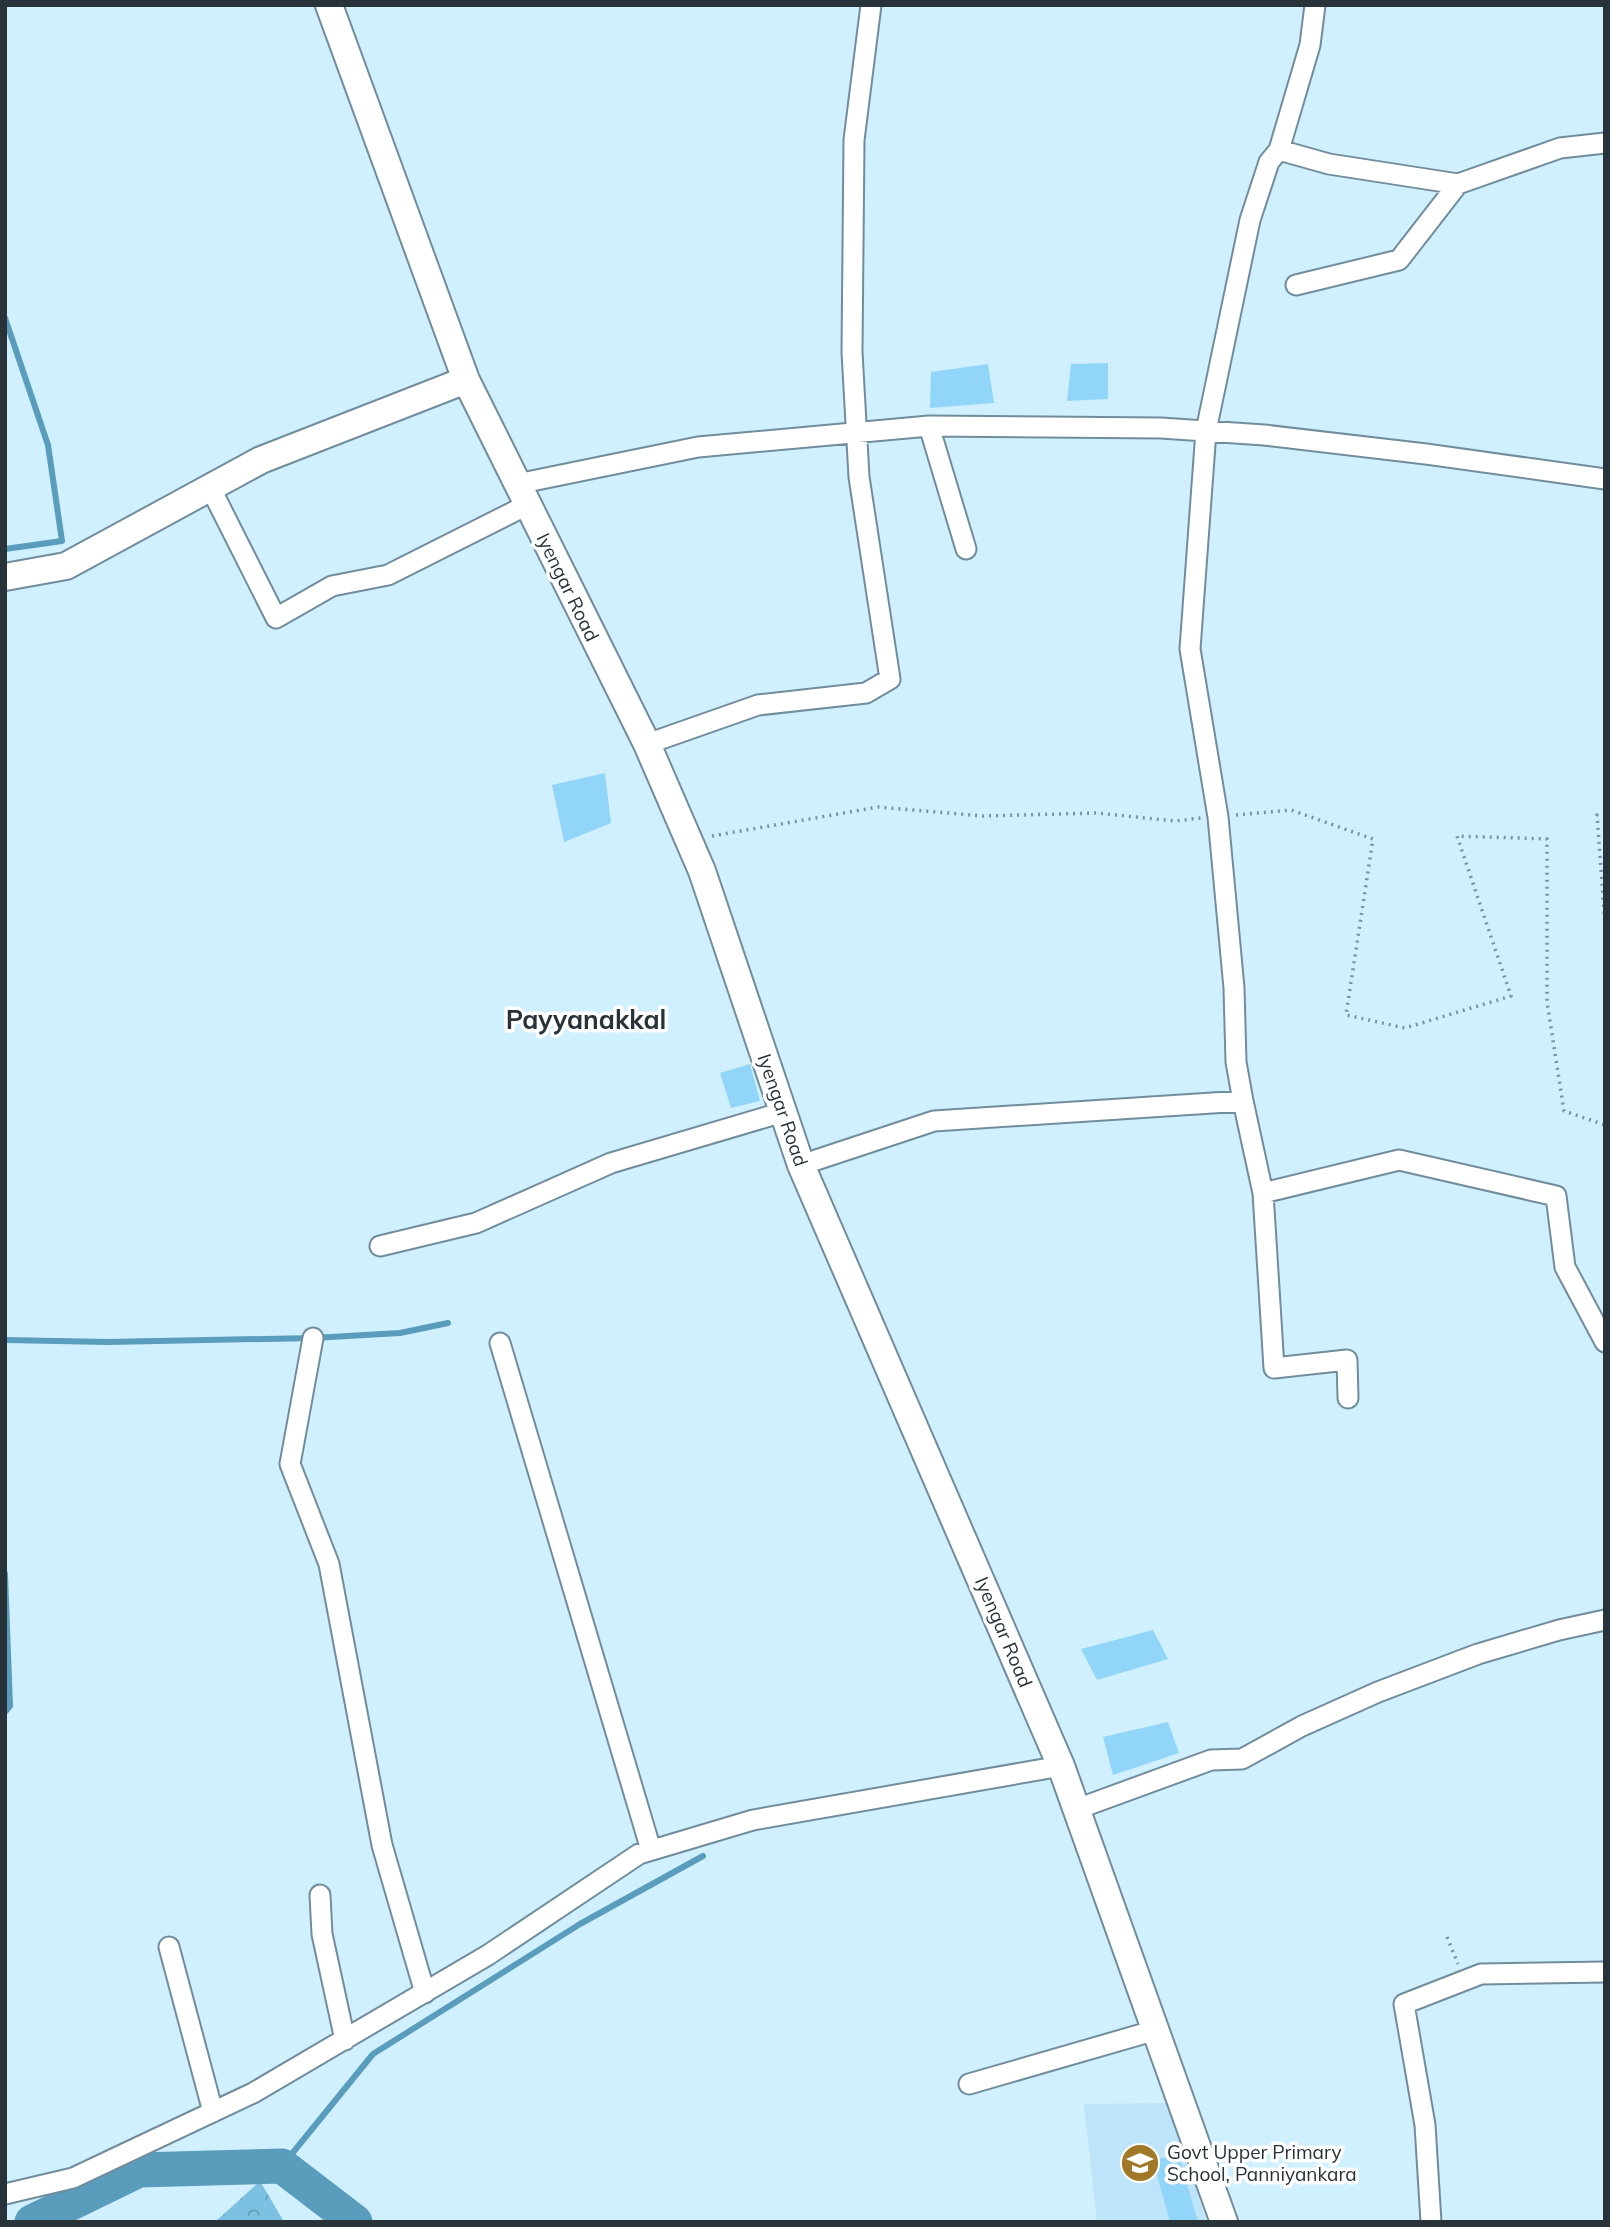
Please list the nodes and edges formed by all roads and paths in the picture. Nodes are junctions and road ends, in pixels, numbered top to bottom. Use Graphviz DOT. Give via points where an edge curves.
graph roads {
  1 [pos="329,5"];
  2 [pos="871,5"];
  3 [pos="1315,5"];
  4 [pos="1605,143"];
  5 [pos="1279,150"];
  6 [pos="1458,184"];
  7 [pos="1296,285"];
  8 [pos="466,380"];
  9 [pos="929,426"];
  10 [pos="1206,431"];
  11 [pos="855,432"];
  12 [pos="1605,479"];
  13 [pos="211,489"];
  14 [pos="522,495"];
  15 [pos="966,549"];
  16 [pos="5,577"];
  17 [pos="647,744"];
  18 [pos="1605,816"];
  19 [pos="1218,817"];
  20 [pos="689,840"];
  21 [pos="1605,923"];
  22 [pos="1243,1101"];
  23 [pos="783,1112"];
  24 [pos="1605,1125"];
  25 [pos="801,1165"];
  26 [pos="1263,1193"];
  27 [pos="380,1246"];
  28 [pos="1596,1309"];
  29 [pos="313,1338"];
  30 [pos="1605,1342"];
  31 [pos="500,1343"];
  32 [pos="1349,1398"];
  33 [pos="1605,1620"];
  34 [pos="1061,1766"];
  35 [pos="1077,1809"];
  36 [pos="651,1850"];
  37 [pos="320,1895"];
  38 [pos="169,1947"];
  39 [pos="1605,1972"];
  40 [pos="425,1993"];
  41 [pos="1156,2030"];
  42 [pos="345,2040"];
  43 [pos="969,2084"];
  44 [pos="213,2112"];
  45 [pos="5,2194"];
  46 [pos="1224,2222"];
  47 [pos="1431,2222"];
  1 -- 8 [label="main road, Iyengar Road"];
  2 -- 11 [label="street" via="854,140"];
  3 -- 5 [label="street" via="1310,45"];
  4 -- 6 [label="street" via="1560,148"];
  5 -- 6 [label="street" via="1329,164"];
  5 -- 10 [label="street" via="1269,162 1250,220"];
  6 -- 7 [label="street" via="1399,260"];
  8 -- 13 [label="main road" via="261,460"];
  8 -- 14 [label="main road, Iyengar Road"];
  9 -- 10 [label="street"];
  9 -- 11 [label="street"];
  9 -- 15 [label="street"];
  10 -- 12 [label="street"];
  10 -- 19 [label="street" via="1190,649"];
  11 -- 14 [label="street" via="698,447"];
  11 -- 17 [label="street" via="890,679 866,692 758,705"];
  13 -- 14 [label="street" via="276,618 332,586 388,575"];
  13 -- 16 [label="main road" via="66,566"];
  14 -- 17 [label="main road, Iyengar Road"];
  17 -- 20 [label="main road, Iyengar Road"];
  18 -- 21 [label="path" via="1597,815"];
  19 -- 20 [label="path" via="1175,821 1097,813 983,816 878,807"];
  19 -- 22 [label="street" via="1236,1062"];
  19 -- 24 [label="path" via="1290,810 1373,839 1346,1015 1405,1028 1511,996 1457,836 1547,839 1547,1002 1564,1111"];
  20 -- 23 [label="main road, Iyengar Road"];
  22 -- 25 [label="street" via="934,1121"];
  22 -- 26 [label="street"];
  23 -- 25 [label="main road, Iyengar Road"];
  23 -- 27 [label="street" via="611,1163 476,1223"];
  25 -- 34 [label="main road, Iyengar Road"];
  26 -- 28 [label="street" via="1399,1160 1556,1196 1565,1267"];
  26 -- 32 [label="street" via="1274,1368 1347,1360"];
  28 -- 30 [label="street"];
  29 -- 40 [label="street" via="290,1464 329,1564 382,1845"];
  31 -- 36 [label="street"];
  33 -- 35 [label="street" via="1478,1654 1378,1692 1242,1759 1211,1760"];
  34 -- 35 [label="main road, Iyengar Road"];
  34 -- 36 [label="street" via="753,1820"];
  35 -- 41 [label="main road, Iyengar Road"];
  36 -- 40 [label="street"];
  37 -- 42 [label="street" via="322,1934"];
  38 -- 44 [label="street"];
  39 -- 47 [label="street" via="1481,1973 1404,2004 1425,2125"];
  40 -- 42 [label="street"];
  41 -- 43 [label="street"];
  41 -- 46 [label="main road, Iyengar Road"];
  42 -- 44 [label="street"];
  44 -- 45 [label="street" via="73,2178"];
}
